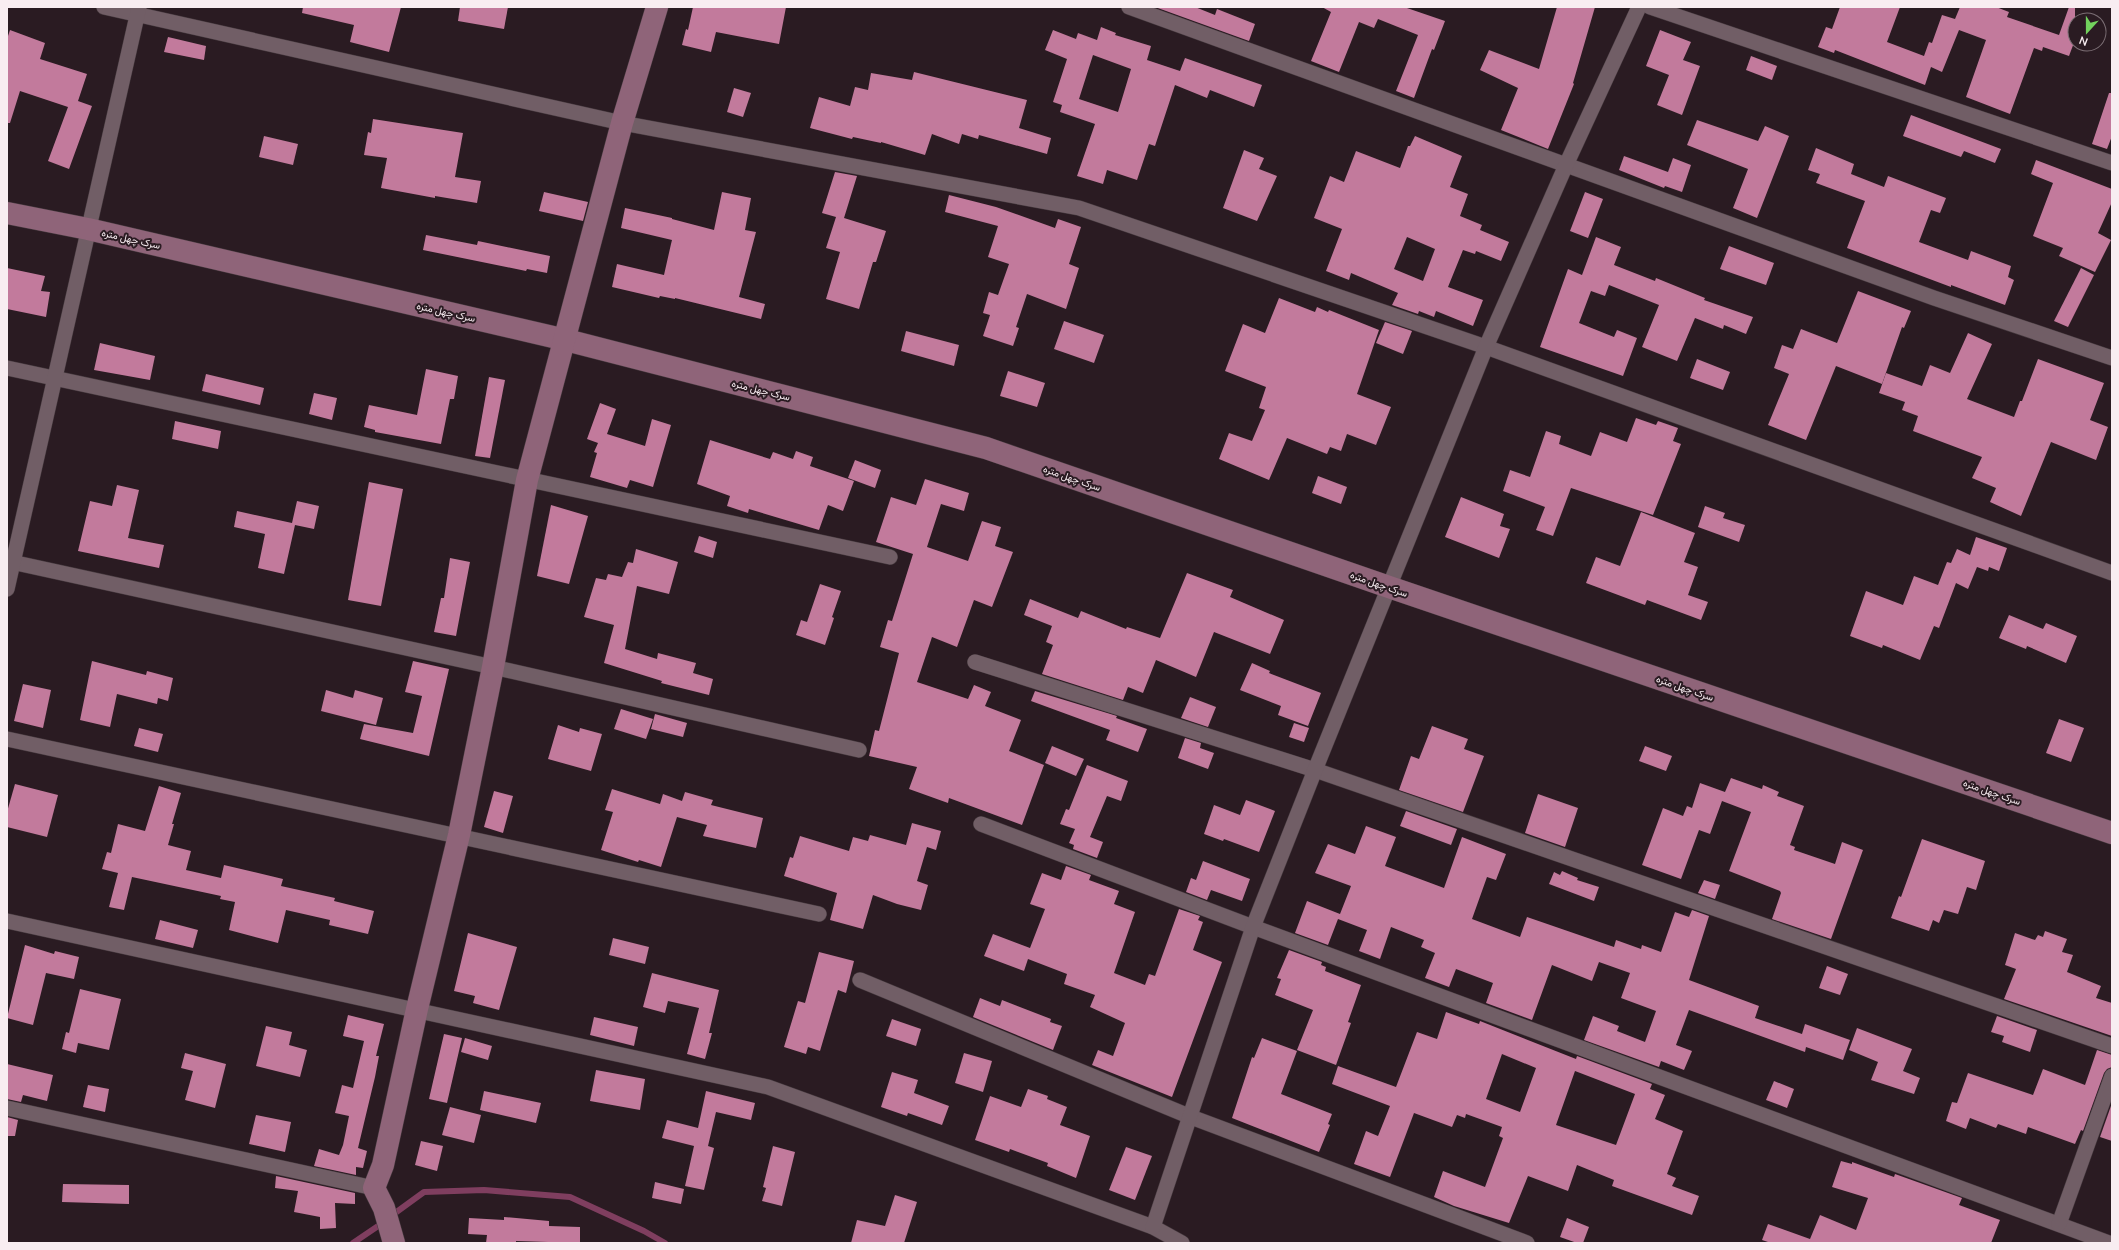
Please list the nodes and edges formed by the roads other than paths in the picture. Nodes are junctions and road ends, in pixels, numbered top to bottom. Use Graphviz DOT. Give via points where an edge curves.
graph roads {
  1 [pos="104,7"];
  2 [pos="657,7"];
  3 [pos="1129,7"];
  4 [pos="1638,7"];
  5 [pos="1650,7"];
  6 [pos="138,10"];
  7 [pos="622,123"];
  8 [pos="2112,163"];
  9 [pos="1566,165"];
  10 [pos="7,213"];
  11 [pos="88,229"];
  12 [pos="566,340"];
  13 [pos="1486,347"];
  14 [pos="2112,358"];
  15 [pos="7,368"];
  16 [pos="55,378"];
  17 [pos="527,480"];
  18 [pos="890,557"];
  19 [pos="10,562"];
  20 [pos="2112,573"];
  21 [pos="1389,588"];
  22 [pos="7,589"];
  23 [pos="975,662"];
  24 [pos="493,667"];
  25 [pos="7,739"];
  26 [pos="859,750"];
  27 [pos="1315,770"];
  28 [pos="981,824"];
  29 [pos="2112,833"];
  30 [pos="459,835"];
  31 [pos="819,914"];
  32 [pos="7,921"];
  33 [pos="1253,927"];
  34 [pos="860,980"];
  35 [pos="417,1009"];
  36 [pos="2112,1046"];
  37 [pos="2112,1076"];
  38 [pos="7,1108"];
  39 [pos="1191,1117"];
  40 [pos="374,1188"];
  41 [pos="2059,1224"];
  42 [pos="1153,1227"];
  43 [pos="392,1237"];
  44 [pos="1182,1243"];
  45 [pos="1527,1243"];
  46 [pos="2109,1243"];
  1 -- 6 [label="street"];
  2 -- 7 [label="street"];
  3 -- 9 [label="street"];
  4 -- 9 [label="street"];
  5 -- 8 [label="street"];
  6 -- 7 [label="street"];
  6 -- 11 [label="street"];
  7 -- 12 [label="street"];
  7 -- 13 [label="street" via="1080,208"];
  9 -- 13 [label="street"];
  9 -- 14 [label="street" via="1934,298"];
  10 -- 11 [label="street, سرک چهل متره"];
  11 -- 12 [label="street, سرک چهل متره"];
  11 -- 16 [label="street"];
  12 -- 17 [label="street"];
  12 -- 21 [label="street, سرک چهل متره" via="986,448"];
  13 -- 20 [label="street"];
  13 -- 21 [label="street"];
  15 -- 16 [label="street"];
  16 -- 17 [label="street"];
  16 -- 19 [label="street"];
  17 -- 18 [label="street"];
  17 -- 24 [label="street"];
  19 -- 22 [label="street"];
  19 -- 24 [label="street"];
  21 -- 27 [label="street"];
  21 -- 29 [label="street, سرک چهل متره"];
  23 -- 27 [label="street"];
  24 -- 26 [label="street"];
  24 -- 30 [label="street"];
  25 -- 30 [label="street"];
  27 -- 33 [label="street"];
  27 -- 36 [label="street"];
  28 -- 33 [label="street"];
  30 -- 31 [label="street"];
  30 -- 35 [label="street"];
  32 -- 35 [label="street"];
  33 -- 39 [label="street"];
  33 -- 41 [label="street"];
  34 -- 39 [label="street"];
  35 -- 40 [label="street" via="383,1165"];
  35 -- 42 [label="street" via="768,1087"];
  37 -- 41 [label="street"];
  38 -- 40 [label="street"];
  39 -- 42 [label="street"];
  39 -- 45 [label="street"];
  40 -- 43 [label="street" via="384,1208"];
  41 -- 46 [label="street"];
  42 -- 44 [label="street"];
}
